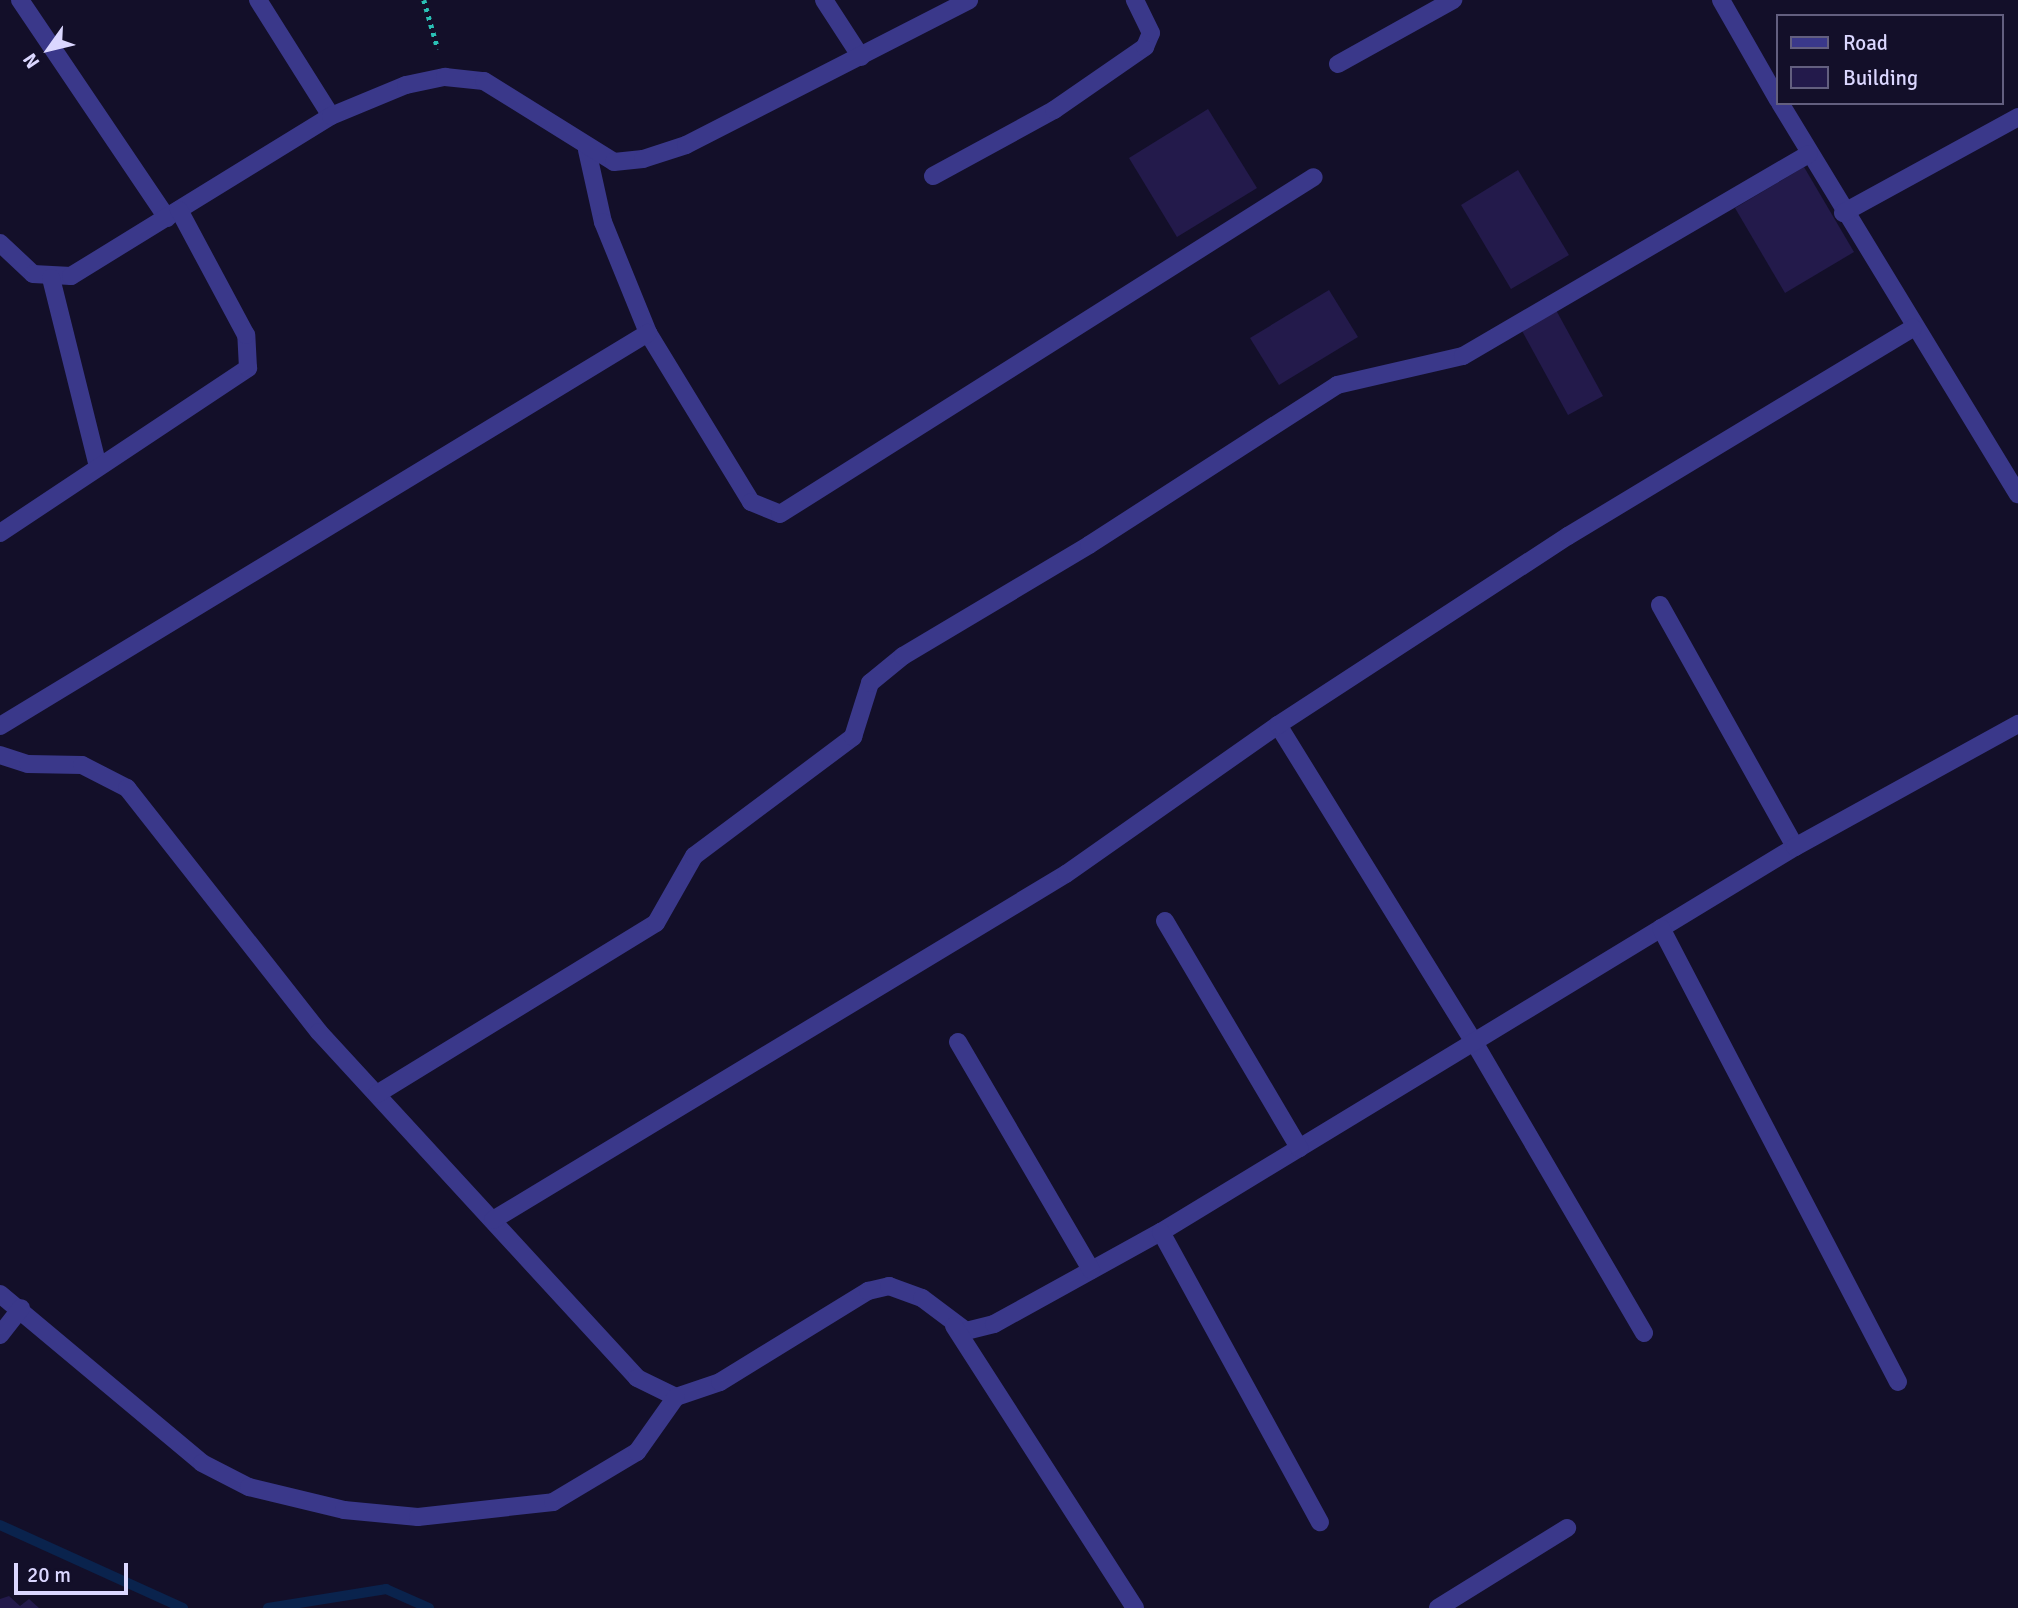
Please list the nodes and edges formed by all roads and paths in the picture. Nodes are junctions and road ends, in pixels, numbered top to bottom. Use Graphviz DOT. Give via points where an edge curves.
graph roads {
  1 [pos="20,0"];
  2 [pos="258,0"];
  3 [pos="424,0"];
  4 [pos="824,0"];
  5 [pos="969,0"];
  6 [pos="1135,0"];
  7 [pos="1453,0"];
  8 [pos="1729,3"];
  9 [pos="861,57"];
  10 [pos="1338,64"];
  11 [pos="445,77"];
  12 [pos="1776,96"];
  13 [pos="1781,105"];
  14 [pos="331,116"];
  15 [pos="2018,117"];
  16 [pos="587,150"];
  17 [pos="1808,154"];
  18 [pos="933,176"];
  19 [pos="1314,177"];
  20 [pos="1843,213"];
  21 [pos="173,214"];
  22 [pos="0,243"];
  23 [pos="51,278"];
  24 [pos="1913,328"];
  25 [pos="648,333"];
  26 [pos="98,467"];
  27 [pos="2018,494"];
  28 [pos="0,533"];
  29 [pos="1660,605"];
  30 [pos="2018,723"];
  31 [pos="1278,725"];
  32 [pos="0,726"];
  33 [pos="0,755"];
  34 [pos="1795,847"];
  35 [pos="1165,921"];
  36 [pos="1661,928"];
  37 [pos="958,1042"];
  38 [pos="1474,1042"];
  39 [pos="377,1094"];
  40 [pos="1299,1148"];
  41 [pos="493,1220"];
  42 [pos="1161,1232"];
  43 [pos="1091,1270"];
  44 [pos="0,1294"];
  45 [pos="21,1308"];
  46 [pos="954,1326"];
  47 [pos="1644,1333"];
  48 [pos="0,1335"];
  49 [pos="1898,1382"];
  50 [pos="676,1397"];
  51 [pos="1320,1522"];
  52 [pos="1567,1528"];
  53 [pos="1135,1608"];
  54 [pos="1438,1608"];
  1 -- 21 [label="street"];
  2 -- 14 [label="street"];
  3 -- 11 [label="path"];
  4 -- 9 [label="street"];
  5 -- 9 [label="street"];
  6 -- 18 [label="street" via="1151,33 1145,47 1097,83"];
  7 -- 10 [label="street"];
  8 -- 12 [label="street"];
  9 -- 16 [label="street" via="686,145 614,162"];
  11 -- 14 [label="street" via="406,85"];
  11 -- 16 [label="street" via="484,81"];
  13 -- 17 [label="street"];
  14 -- 21 [label="street"];
  15 -- 20 [label="street"];
  16 -- 25 [label="street" via="603,222"];
  17 -- 20 [label="street"];
  17 -- 39 [label="street" via="1463,356 1337,384 1089,545 903,656 870,683 852,737 694,856 656,923"];
  19 -- 25 [label="street" via="780,514 751,502"];
  20 -- 24 [label="street"];
  21 -- 23 [label="street" via="71,276"];
  21 -- 26 [label="street" via="246,335 248,368"];
  22 -- 23 [label="street" via="33,274"];
  23 -- 26 [label="street"];
  24 -- 27 [label="street"];
  24 -- 31 [label="street" via="1568,536"];
  25 -- 32 [label="street"];
  26 -- 28 [label="street"];
  29 -- 34 [label="street"];
  30 -- 34 [label="street"];
  31 -- 38 [label="street"];
  31 -- 41 [label="street" via="1066,874"];
  33 -- 39 [label="street" via="28,764 82,765 127,788 258,959"];
  34 -- 36 [label="street"];
  35 -- 40 [label="street"];
  36 -- 38 [label="street"];
  36 -- 49 [label="street"];
  37 -- 43 [label="street"];
  38 -- 40 [label="street"];
  38 -- 47 [label="street"];
  39 -- 41 [label="street"];
  40 -- 42 [label="street"];
  41 -- 50 [label="street" via="637,1378"];
  42 -- 43 [label="street"];
  42 -- 51 [label="street"];
  43 -- 46 [label="street" via="979,1331"];
  44 -- 45 [label="street"];
  45 -- 48 [label="street"];
  45 -- 50 [label="street" via="202,1463 249,1487 344,1510 418,1517 553,1502 637,1452"];
  46 -- 50 [label="street" via="906,1288 868,1291 720,1382"];
  46 -- 53 [label="street"];
  52 -- 54 [label="street"];
}
